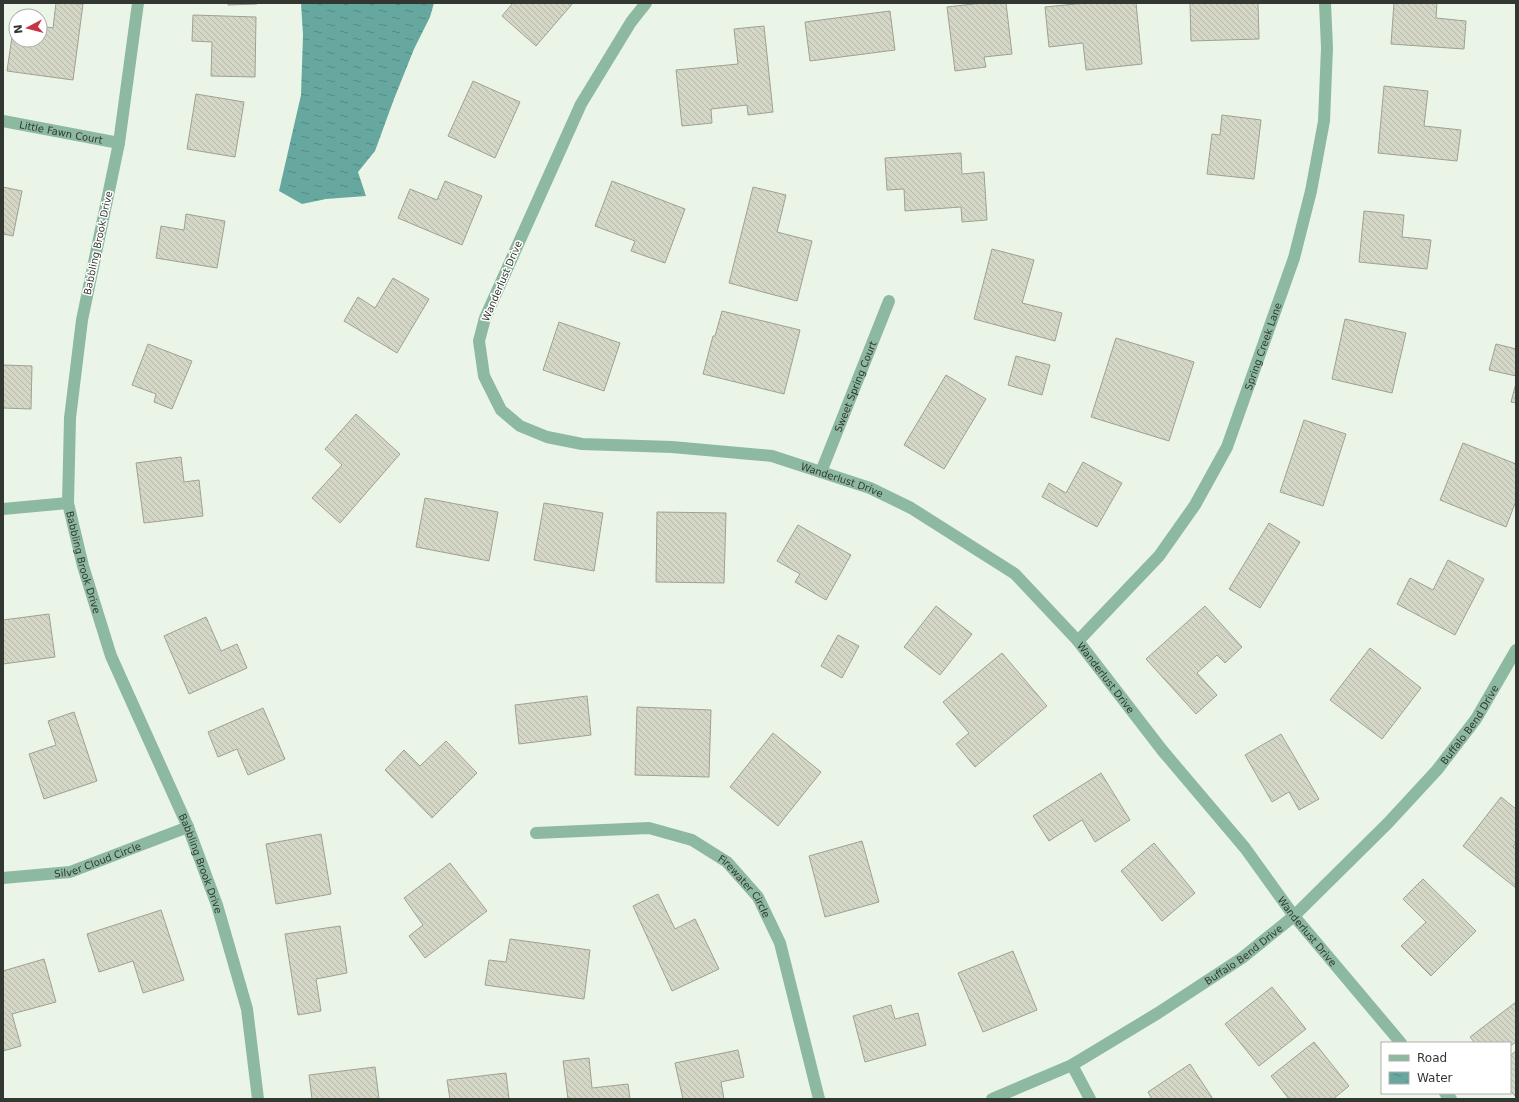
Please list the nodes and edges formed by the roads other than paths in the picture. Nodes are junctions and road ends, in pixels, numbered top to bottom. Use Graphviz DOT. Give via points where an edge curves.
graph roads {
  1 [pos="138,3"];
  2 [pos="646,3"];
  3 [pos="1325,3"];
  4 [pos="3,121"];
  5 [pos="119,143"];
  6 [pos="889,301"];
  7 [pos="821,472"];
  8 [pos="68,503"];
  9 [pos="3,509"];
  10 [pos="1078,641"];
  11 [pos="1516,650"];
  12 [pos="188,827"];
  13 [pos="536,833"];
  14 [pos="3,878"];
  15 [pos="1294,916"];
  16 [pos="1400,1042"];
  17 [pos="1072,1065"];
  18 [pos="258,1099"];
  19 [pos="819,1099"];
  20 [pos="992,1099"];
  21 [pos="1090,1099"];
  1 -- 5 [label="street, Babbling Brook Drive"];
  2 -- 7 [label="street, Wanderlust Drive" via="631,22 581,104 485,318 479,341 484,376 501,410 520,426 547,437 582,444 672,447 772,456"];
  3 -- 10 [label="street, Spring Creek Lane" via="1328,48 1324,121 1311,191 1294,258 1227,447 1195,504 1159,556"];
  4 -- 5 [label="street, Little Fawn Court"];
  5 -- 8 [label="street, Babbling Brook Drive" via="82,320 70,418"];
  6 -- 7 [label="street, Sweet Spring Court"];
  7 -- 10 [label="street, Wanderlust Drive" via="870,488 911,508 1015,574"];
  8 -- 9 [label="street"];
  8 -- 12 [label="street, Babbling Brook Drive" via="83,566 111,656"];
  10 -- 15 [label="street, Wanderlust Drive" via="1162,750 1245,848"];
  11 -- 15 [label="street, Buffalo Bend Drive" via="1476,719 1437,770 1388,823"];
  12 -- 14 [label="street, Silver Cloud Circle" via="70,872"];
  12 -- 18 [label="street, Babbling Brook Drive" via="217,905 247,1008"];
  13 -- 19 [label="street, Firewater Circle" via="649,828 692,840 727,862 758,898 780,943"];
  15 -- 16 [label="street, Wanderlust Drive"];
  15 -- 17 [label="street, Buffalo Bend Drive" via="1242,958"];
  17 -- 20 [label="street, Buffalo Bend Drive"];
  17 -- 21 [label="street"];
}
